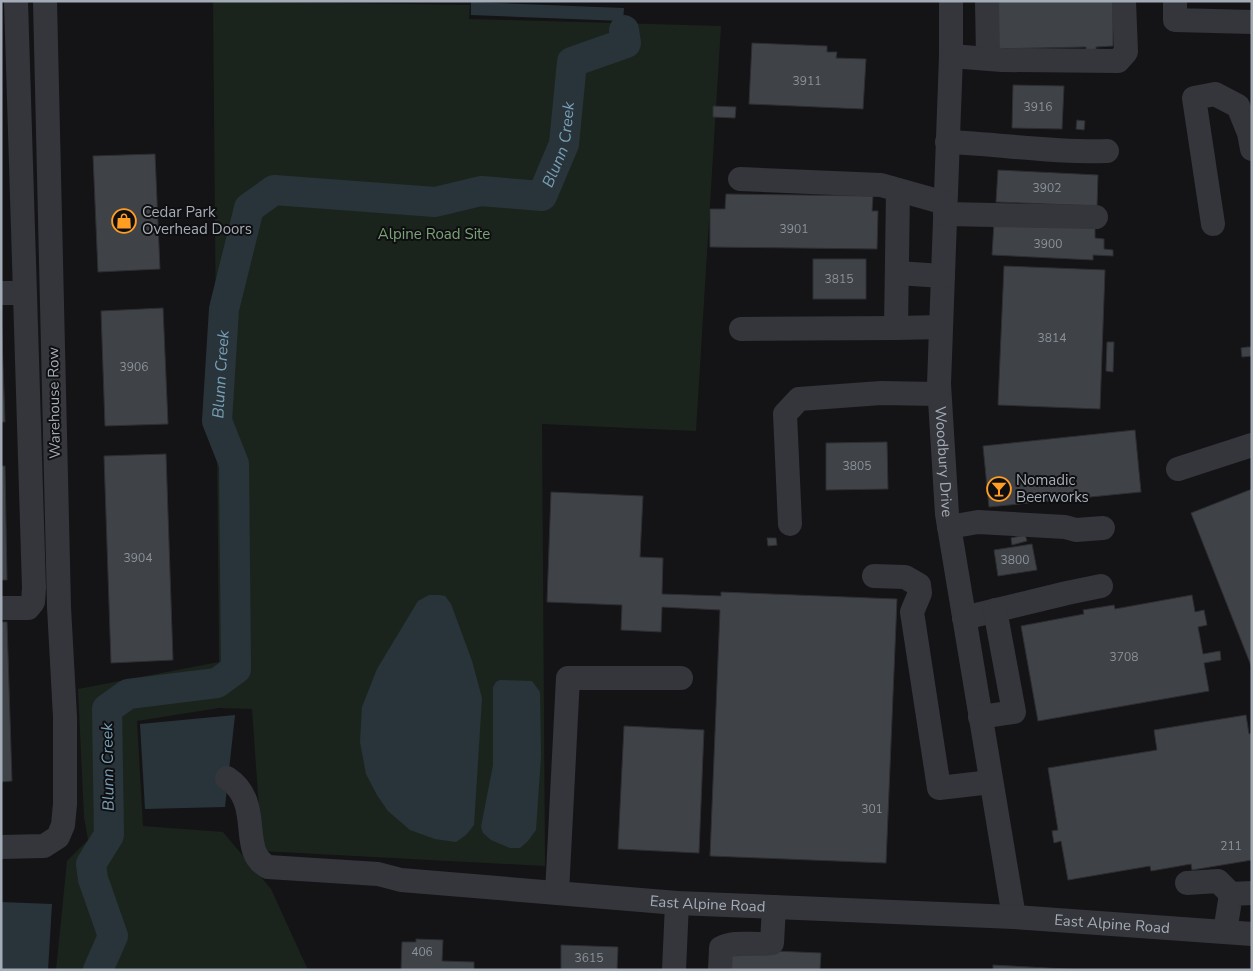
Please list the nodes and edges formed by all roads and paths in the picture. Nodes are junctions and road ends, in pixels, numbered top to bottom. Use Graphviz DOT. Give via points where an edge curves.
graph roads {
  1 [pos="951,1"];
  2 [pos="987,1"];
  3 [pos="1124,1"];
  4 [pos="45,6"];
  5 [pos="11,8"];
  6 [pos="1175,11"];
  7 [pos="1252,22"];
  8 [pos="950,56"];
  9 [pos="988,58"];
  10 [pos="10,71"];
  11 [pos="947,142"];
  12 [pos="11,143"];
  13 [pos="1252,149"];
  14 [pos="1107,152"];
  15 [pos="740,179"];
  16 [pos="898,190"];
  17 [pos="945,208"];
  18 [pos="1096,217"];
  19 [pos="1213,224"];
  20 [pos="897,273"];
  21 [pos="943,276"];
  22 [pos="13,293"];
  23 [pos="941,327"];
  24 [pos="896,328"];
  25 [pos="741,330"];
  26 [pos="940,394"];
  27 [pos="1252,445"];
  28 [pos="1178,469"];
  29 [pos="790,524"];
  30 [pos="949,527"];
  31 [pos="1103,528"];
  32 [pos="874,576"];
  33 [pos="1101,586"];
  34 [pos="1,608"];
  35 [pos="995,610"];
  36 [pos="964,618"];
  37 [pos="681,678"];
  38 [pos="980,717"];
  39 [pos="227,778"];
  40 [pos="992,782"];
  41 [pos="1,846"];
  42 [pos="1187,883"];
  43 [pos="557,893"];
  44 [pos="1241,893"];
  45 [pos="677,903"];
  46 [pos="774,907"];
  47 [pos="1014,917"];
  48 [pos="1225,932"];
  49 [pos="1252,934"];
  50 [pos="674,970"];
  51 [pos="720,970"];
  1 -- 8 [label="street, Woodbury Drive"];
  2 -- 9 [label="street"];
  3 -- 9 [label="street" via="1126,52 1118,60"];
  4 -- 5 [label="street"];
  4 -- 41 [label="street, Warehouse Row" via="65,804 58,837 44,846"];
  5 -- 10 [label="street"];
  6 -- 7 [label="street"];
  8 -- 9 [label="street"];
  8 -- 11 [label="street, Woodbury Drive"];
  10 -- 12 [label="street"];
  11 -- 14 [label="street"];
  11 -- 17 [label="street, Woodbury Drive"];
  12 -- 22 [label="street"];
  13 -- 19 [label="street" via="1238,106 1215,94 1194,98"];
  15 -- 16 [label="street" via="881,185"];
  16 -- 17 [label="street"];
  16 -- 20 [label="street"];
  17 -- 18 [label="street"];
  17 -- 21 [label="street, Woodbury Drive"];
  20 -- 21 [label="street"];
  20 -- 24 [label="street"];
  21 -- 23 [label="street, Woodbury Drive"];
  22 -- 34 [label="street" via="34,588 33,602 28,608"];
  23 -- 24 [label="street"];
  23 -- 26 [label="street, Woodbury Drive"];
  24 -- 25 [label="street"];
  26 -- 29 [label="street" via="881,393 799,400 784,414"];
  26 -- 30 [label="street, Woodbury Drive"];
  27 -- 28 [label="street"];
  30 -- 31 [label="street" via="978,522 1076,530"];
  30 -- 36 [label="street, Woodbury Drive"];
  32 -- 40 [label="street" via="905,577 919,585 920,593 912,612 939,788"];
  33 -- 35 [label="street"];
  35 -- 36 [label="street"];
  35 -- 38 [label="street" via="1014,712"];
  36 -- 38 [label="street, Woodbury Drive"];
  37 -- 43 [label="street" via="568,678"];
  38 -- 40 [label="street, Woodbury Drive"];
  39 -- 43 [label="street, East Alpine Road" via="237,785 248,809 253,852 260,863 268,867 378,874 401,880"];
  40 -- 47 [label="street, Woodbury Drive"];
  42 -- 44 [label="street" via="1218,881"];
  43 -- 45 [label="street, East Alpine Road"];
  44 -- 48 [label="street"];
  45 -- 46 [label="street, East Alpine Road"];
  45 -- 50 [label="street"];
  46 -- 47 [label="street, East Alpine Road"];
  46 -- 51 [label="street" via="772,943 728,944 721,948"];
  47 -- 48 [label="street, East Alpine Road"];
  48 -- 49 [label="street, East Alpine Road"];
}
